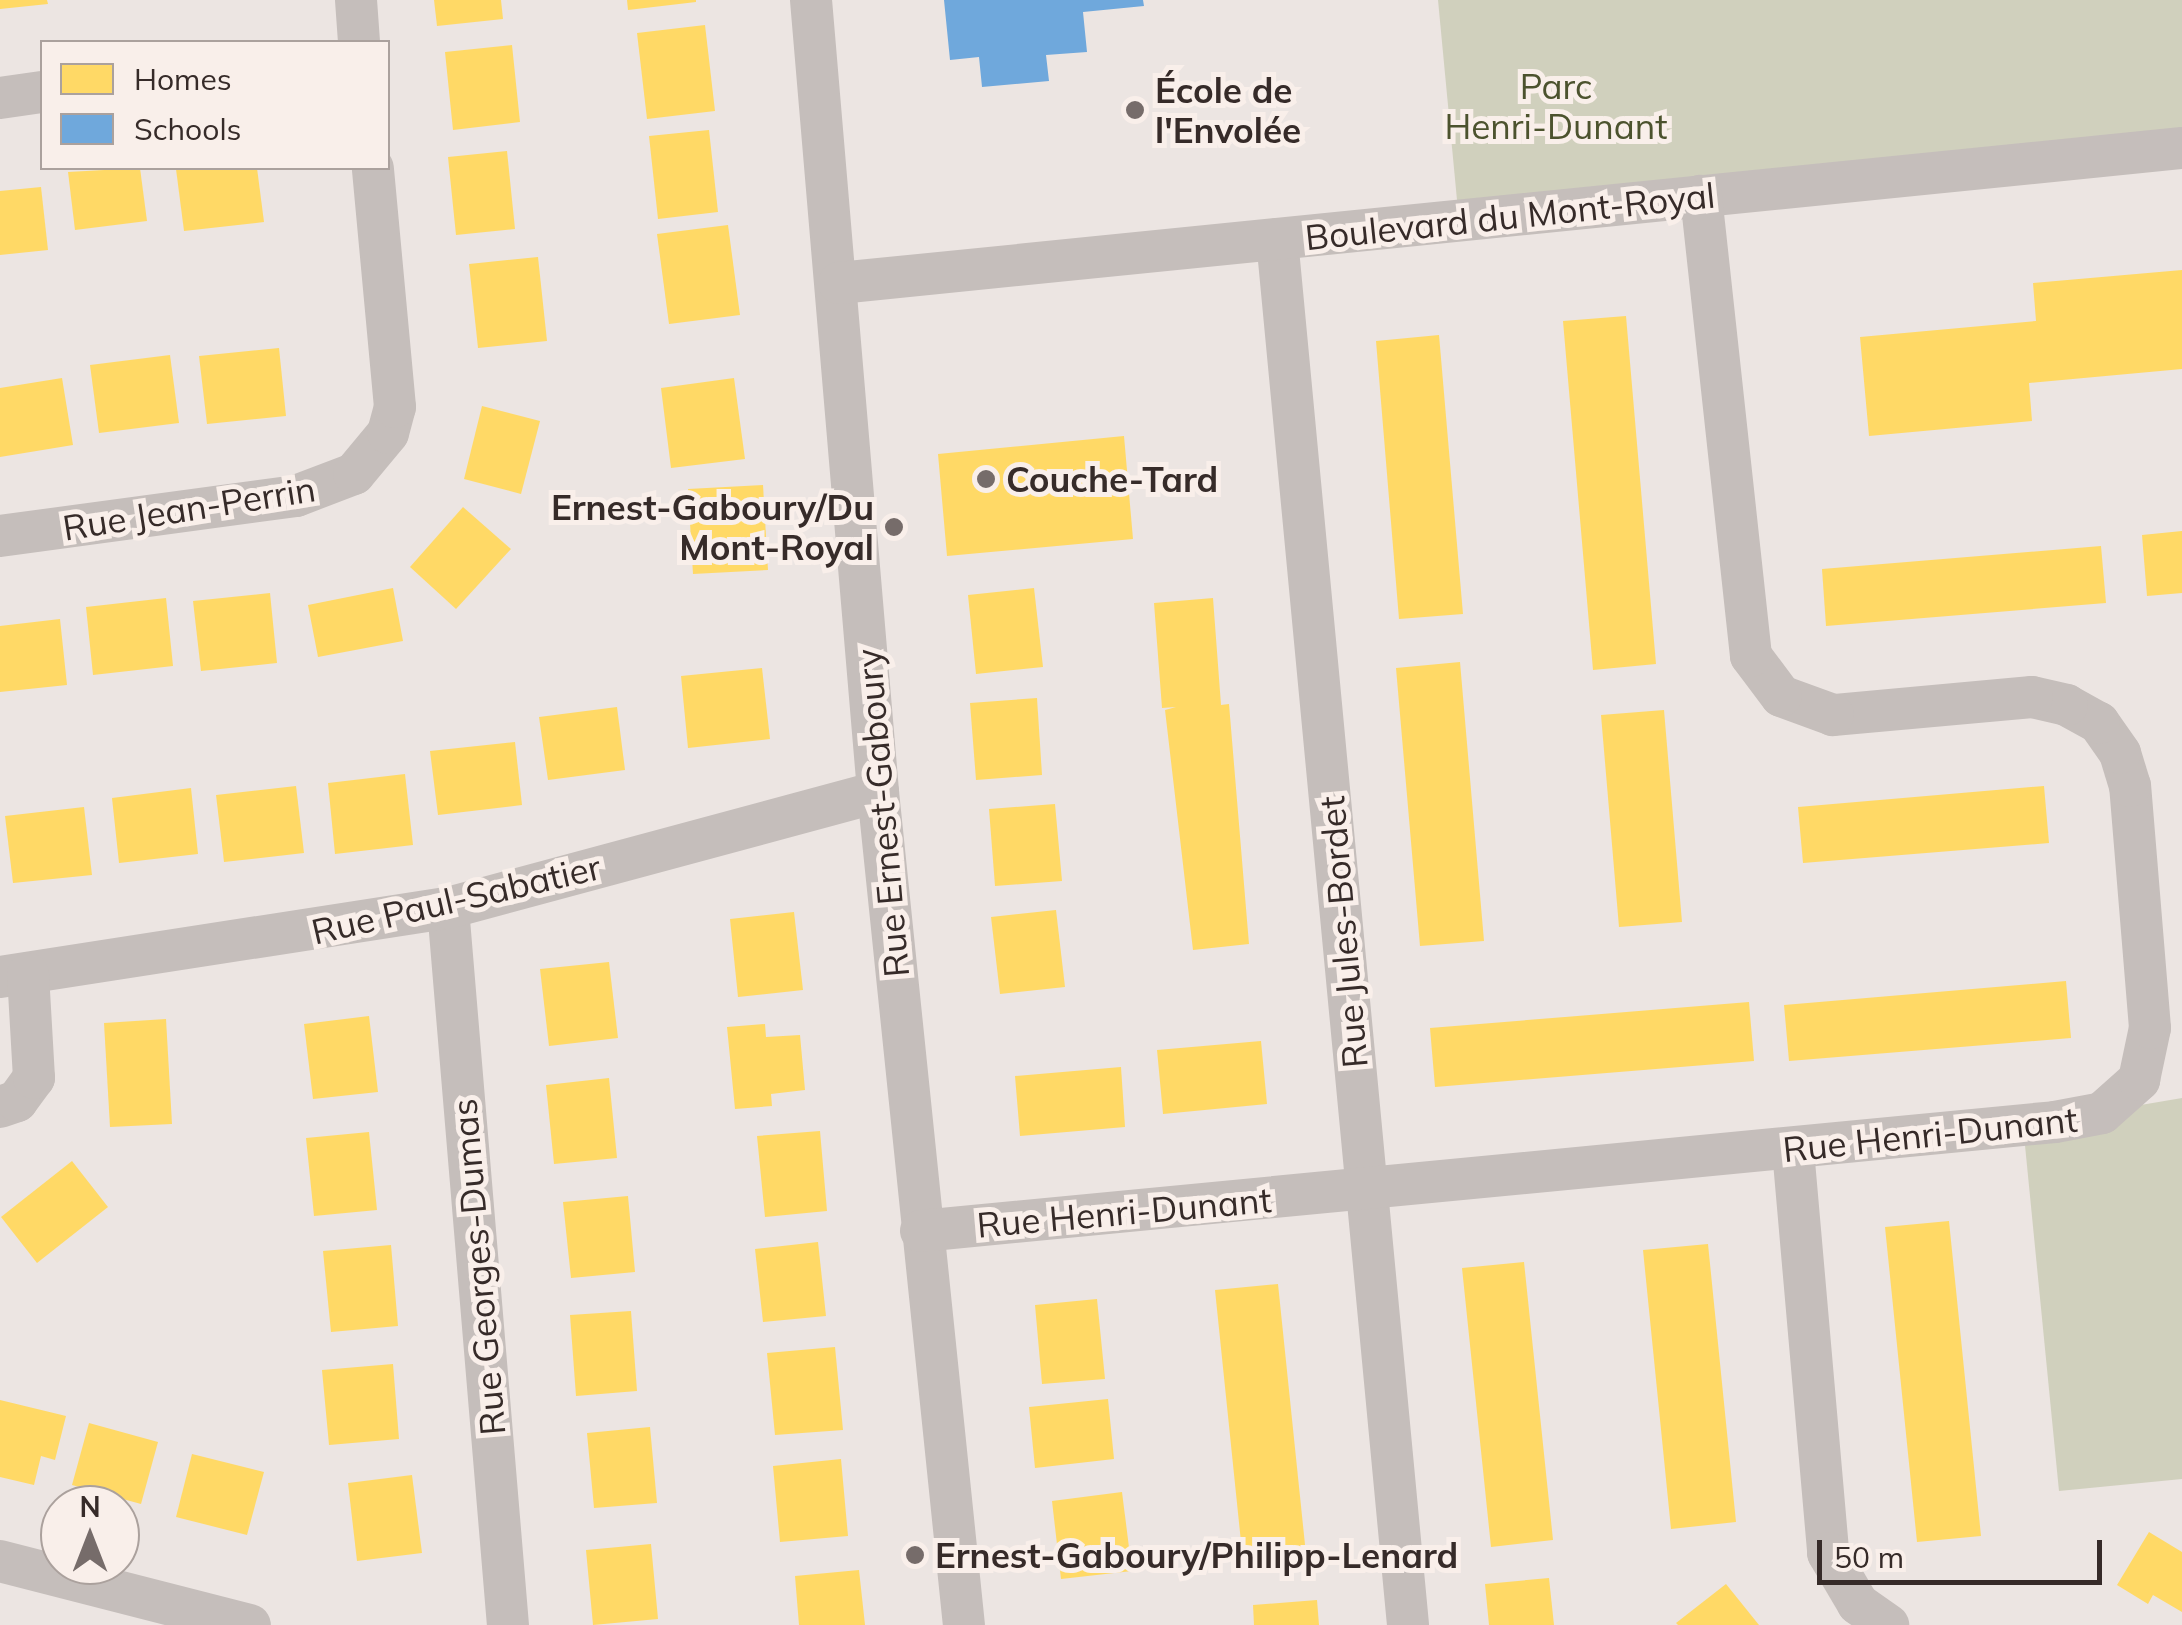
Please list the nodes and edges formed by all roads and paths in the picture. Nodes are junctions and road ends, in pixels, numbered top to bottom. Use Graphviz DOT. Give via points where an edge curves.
graph roads {
  1 [pos="356,0"];
  2 [pos="811,0"];
  3 [pos="359,40"];
  4 [pos="40,92"];
  5 [pos="0,98"];
  6 [pos="2182,148"];
  7 [pos="373,170"];
  8 [pos="1701,196"];
  9 [pos="1277,239"];
  10 [pos="839,284"];
  11 [pos="0,536"];
  12 [pos="878,792"];
  13 [pos="448,908"];
  14 [pos="14,975"];
  15 [pos="0,1107"];
  16 [pos="1794,1150"];
  17 [pos="1368,1190"];
  18 [pos="921,1231"];
  19 [pos="0,1561"];
  20 [pos="250,1625"];
  21 [pos="508,1625"];
  22 [pos="964,1625"];
  23 [pos="1408,1625"];
  24 [pos="1888,1625"];
  1 -- 3 [label="street"];
  2 -- 10 [label="street, Rue Ernest-Gaboury"];
  4 -- 5 [label="street"];
  6 -- 8 [label="street, Boulevard du Mont-Royal"];
  7 -- 11 [label="street, Rue Jean-Perrin" via="395,407 388,433 354,474 296,496"];
  8 -- 9 [label="street, Boulevard du Mont-Royal"];
  8 -- 16 [label="street, Rue Henri-Dunant" via="1744,628 1764,679 1809,710 1833,715 2049,699 2098,724 2120,753 2130,786 2150,1028 2146,1065 2127,1094 2082,1118"];
  9 -- 10 [label="street, Boulevard du Mont-Royal"];
  9 -- 17 [label="street, Rue Jules-Bordet"];
  10 -- 12 [label="street, Rue Ernest-Gaboury"];
  12 -- 13 [label="street, Rue Paul-Sabatier"];
  12 -- 18 [label="street, Rue Ernest-Gaboury"];
  13 -- 14 [label="street, Rue Paul-Sabatier"];
  13 -- 21 [label="street, Rue Georges-Dumas"];
  14 -- 15 [label="street, Rue Paul-Sabatier" via="34,1078 16,1101"];
  16 -- 17 [label="street, Rue Henri-Dunant"];
  16 -- 24 [label="street" via="1828,1554 1849,1592"];
  17 -- 18 [label="street, Rue Henri-Dunant"];
  17 -- 23 [label="street, Rue Jules-Bordet"];
  18 -- 22 [label="street, Rue Ernest-Gaboury"];
  19 -- 20 [label="street"];
}
